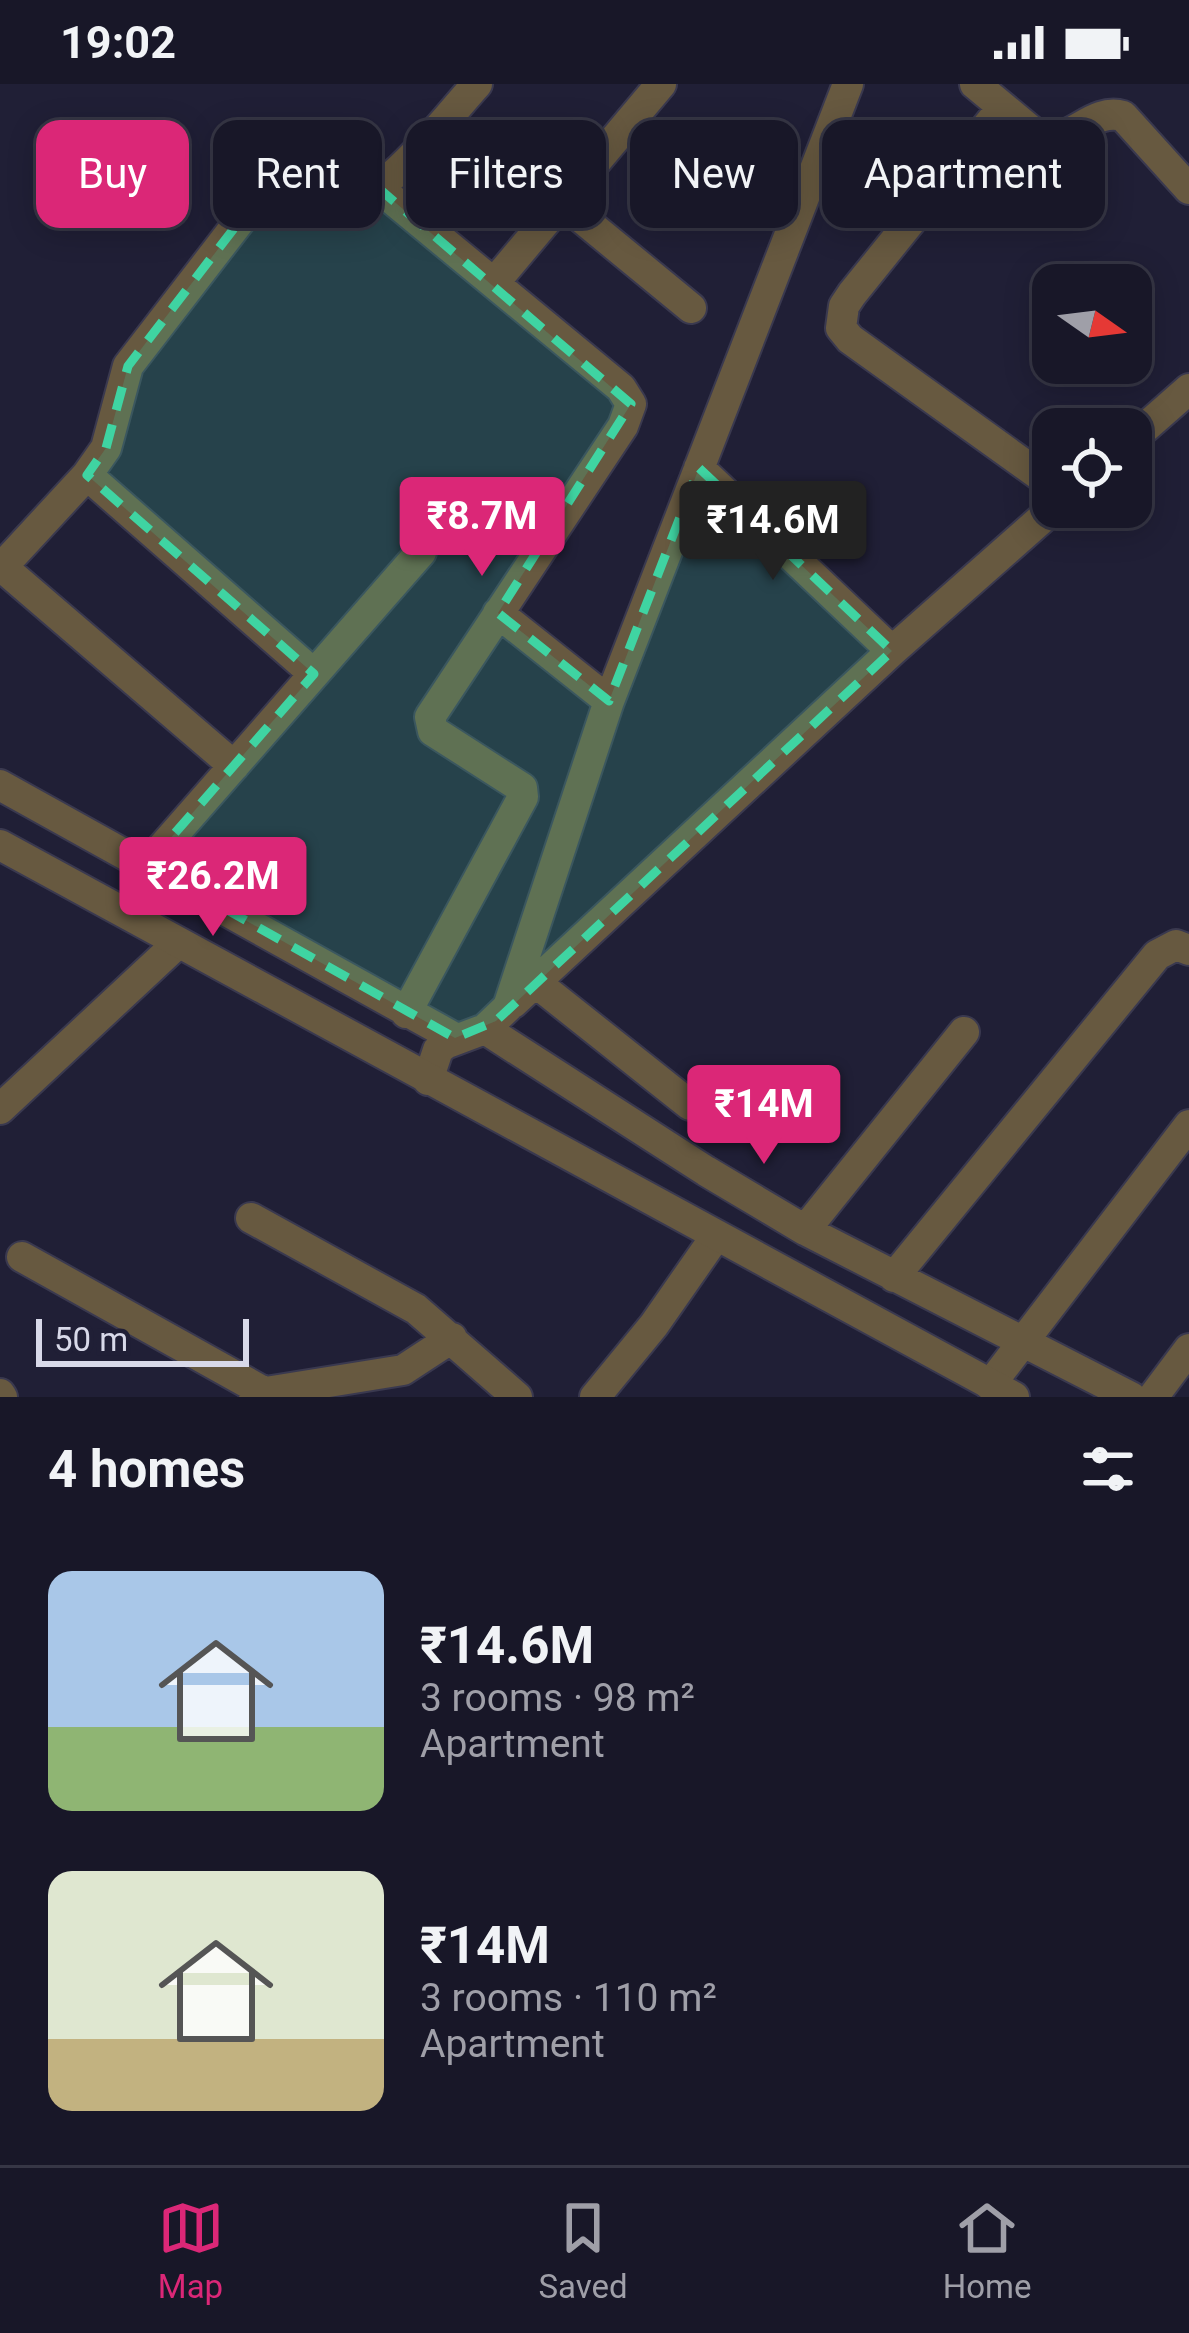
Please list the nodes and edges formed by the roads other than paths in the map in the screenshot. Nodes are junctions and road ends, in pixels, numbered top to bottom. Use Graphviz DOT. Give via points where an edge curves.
graph roads {
  1 [pos="848,84"];
  2 [pos="975,84"];
  3 [pos="472,86"];
  4 [pos="652,87"];
  5 [pos="1002,108"];
  6 [pos="606,146"];
  7 [pos="382,182"];
  8 [pos="1189,189"];
  9 [pos="382,191"];
  10 [pos="234,228"];
  11 [pos="540,228"];
  12 [pos="594,228"];
  13 [pos="494,283"];
  14 [pos="691,308"];
  15 [pos="1189,389"];
  16 [pos="1152,422"];
  17 [pos="699,468"];
  18 [pos="1032,470"];
  19 [pos="87,475"];
  20 [pos="1032,527"];
  21 [pos="421,552"];
  22 [pos="1,568"];
  23 [pos="498,613"];
  24 [pos="892,651"];
  25 [pos="314,674"];
  26 [pos="609,701"];
  27 [pos="234,766"];
  28 [pos="0,785"];
  29 [pos="0,845"];
  30 [pos="147,865"];
  31 [pos="178,943"];
  32 [pos="1189,950"];
  33 [pos="536,982"];
  34 [pos="508,1007"];
  35 [pos="406,1013"];
  36 [pos="964,1033"];
  37 [pos="447,1054"];
  38 [pos="689,1106"];
  39 [pos="0,1109"];
  40 [pos="1189,1125"];
  41 [pos="251,1218"];
  42 [pos="805,1230"];
  43 [pos="716,1236"];
  44 [pos="22,1257"];
  45 [pos="894,1277"];
  46 [pos="452,1338"];
  47 [pos="1189,1349"];
  48 [pos="1008,1370"];
  49 [pos="258,1396"];
  50 [pos="517,1397"];
  51 [pos="595,1397"];
  52 [pos="1131,1397"];
  53 [pos="1153,1397"];
  1 -- 17 [label="street"];
  2 -- 5 [label="street"];
  3 -- 7 [label="street"];
  4 -- 6 [label="street"];
  5 -- 8 [label="street" via="1050,140 1104,114 1123,116"];
  5 -- 18 [label="street" via="852,294 841,328"];
  9 -- 13 [label="street"];
  10 -- 19 [label="street" via="128,366 106,448"];
  11 -- 13 [label="street"];
  12 -- 14 [label="street"];
  13 -- 23 [label="street" via="631,404"];
  15 -- 16 [label="street"];
  17 -- 24 [label="street"];
  17 -- 26 [label="street"];
  19 -- 22 [label="street"];
  19 -- 25 [label="street"];
  20 -- 24 [label="street"];
  21 -- 25 [label="street"];
  22 -- 27 [label="street"];
  23 -- 26 [label="street"];
  23 -- 35 [label="street" via="429,725 523,796"];
  24 -- 33 [label="street"];
  25 -- 27 [label="street"];
  26 -- 34 [label="street"];
  27 -- 30 [label="street"];
  28 -- 30 [label="street"];
  29 -- 31 [label="street"];
  30 -- 35 [label="street"];
  31 -- 37 [label="street"];
  31 -- 39 [label="street"];
  32 -- 45 [label="street" via="1176,945 1157,955"];
  33 -- 34 [label="street"];
  33 -- 38 [label="street"];
  34 -- 37 [label="street"];
  35 -- 37 [label="street"];
  36 -- 42 [label="street"];
  37 -- 42 [label="street" via="706,1171"];
  37 -- 43 [label="street"];
  40 -- 48 [label="street"];
  41 -- 46 [label="street" via="416,1309"];
  42 -- 45 [label="street"];
  43 -- 48 [label="street"];
  43 -- 51 [label="street"];
  44 -- 49 [label="street"];
  45 -- 48 [label="street"];
  46 -- 49 [label="street" via="403,1370"];
  46 -- 50 [label="street"];
  47 -- 53 [label="street"];
  48 -- 52 [label="street"];
}
